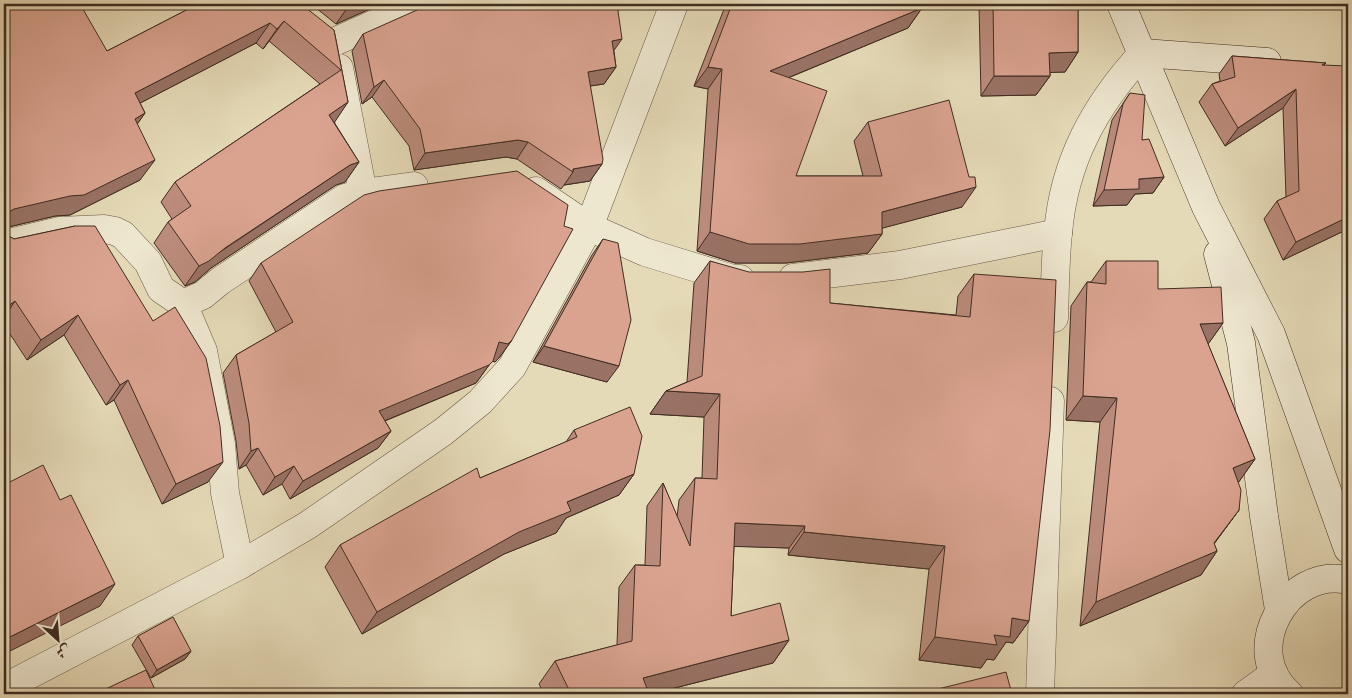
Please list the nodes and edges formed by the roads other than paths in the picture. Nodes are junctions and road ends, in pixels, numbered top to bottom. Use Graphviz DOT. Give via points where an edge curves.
graph roads {
  1 [pos="434,4"];
  2 [pos="674,4"];
  3 [pos="1121,4"];
  4 [pos="313,24"];
  5 [pos="334,42"];
  6 [pos="1143,53"];
  7 [pos="1290,63"];
  8 [pos="516,178"];
  9 [pos="440,182"];
  10 [pos="363,193"];
  11 [pos="1206,207"];
  12 [pos="589,227"];
  13 [pos="1058,233"];
  14 [pos="4,244"];
  15 [pos="183,304"];
  16 [pos="1053,342"];
  17 [pos="1052,372"];
  18 [pos="1348,549"];
  19 [pos="240,565"];
  20 [pos="1348,580"];
  21 [pos="1279,610"];
  22 [pos="1281,684"];
  23 [pos="4,688"];
  24 [pos="1040,694"];
  25 [pos="1246,694"];
  1 -- 5 [label="street" via="410,8"];
  2 -- 12 [label="street"];
  3 -- 6 [label="street"];
  4 -- 5 [label="street"];
  5 -- 10 [label="street"];
  6 -- 7 [label="street"];
  6 -- 11 [label="street"];
  6 -- 13 [label="street" via="1105,99 1084,136 1071,167"];
  8 -- 12 [label="street"];
  9 -- 10 [label="street"];
  10 -- 15 [label="street" via="345,198 220,281 203,296"];
  11 -- 18 [label="street" via="1271,334"];
  11 -- 21 [label="street" via="1241,342"];
  12 -- 13 [label="street" via="644,252 733,278 751,279 787,279 900,265"];
  12 -- 19 [label="street" via="512,367 480,402 443,432 308,525"];
  13 -- 16 [label="street"];
  14 -- 15 [label="street" via="59,231 104,229 123,234 148,262 161,289"];
  15 -- 19 [label="street" via="203,351 222,444 225,493"];
  17 -- 24 [label="street"];
  19 -- 23 [label="street"];
  20 -- 21 [label="street" via="1324,580 1306,586"];
  21 -- 22 [label="street" via="1268,642 1269,658"];
  22 -- 25 [label="street"];
}
